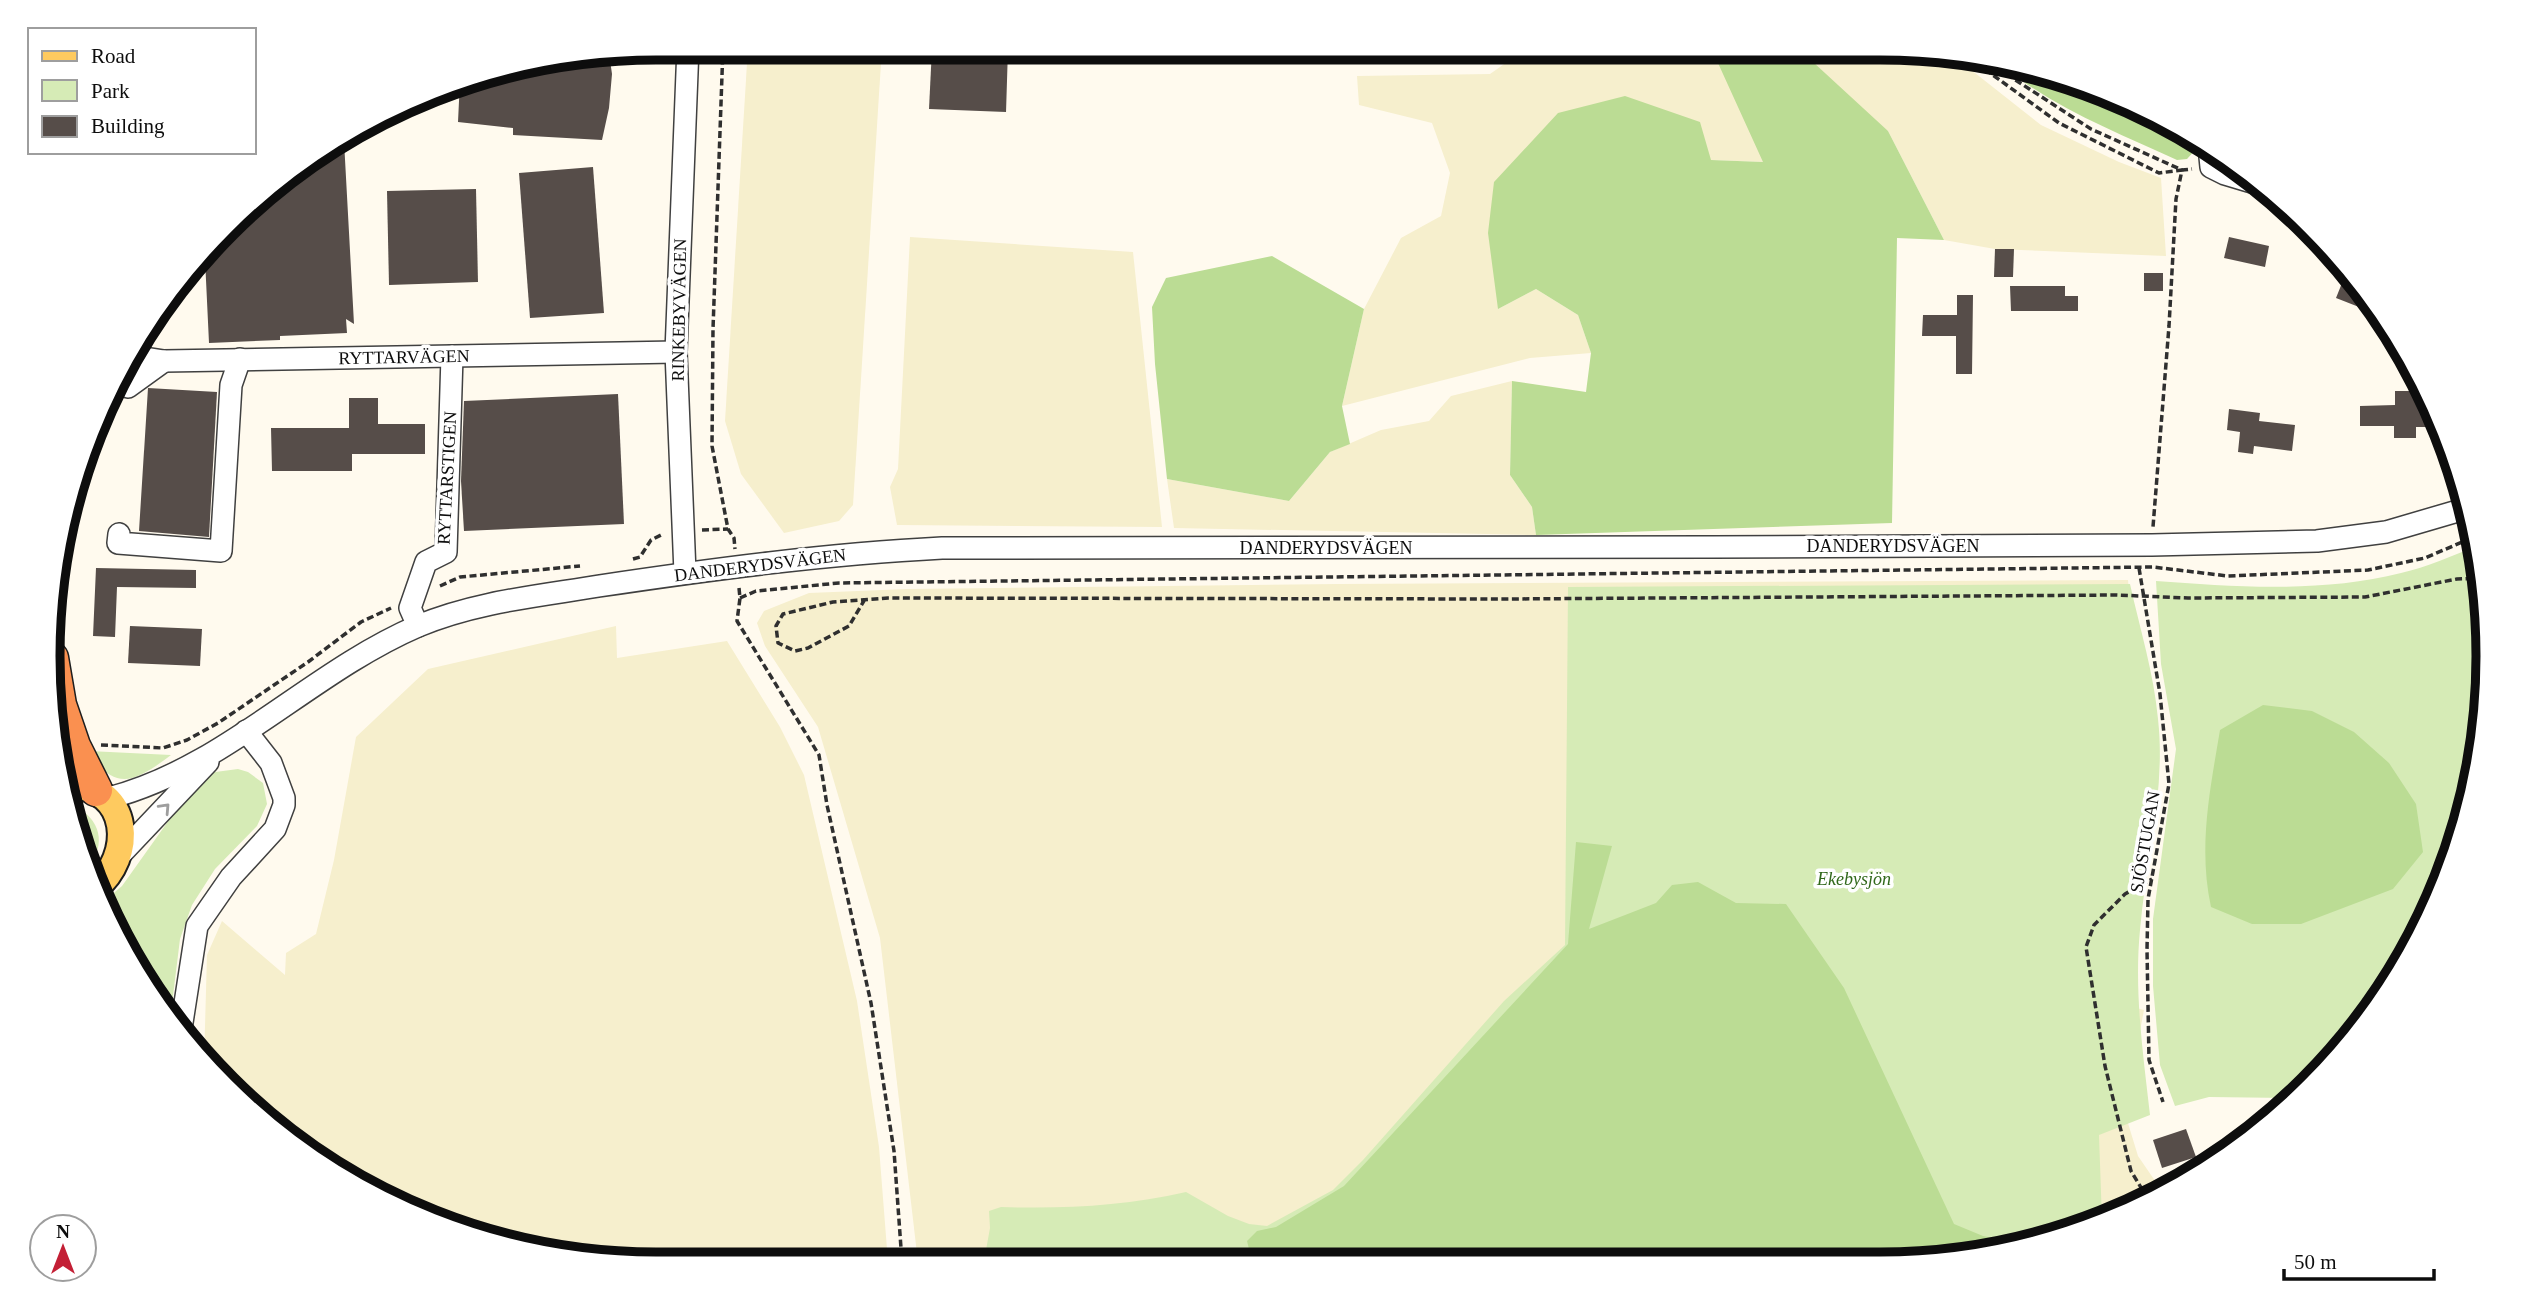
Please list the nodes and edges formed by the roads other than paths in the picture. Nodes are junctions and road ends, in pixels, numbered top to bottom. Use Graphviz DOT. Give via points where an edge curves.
graph roads {
  1 [pos="687,60"];
  2 [pos="676,352"];
  3 [pos="452,356"];
  4 [pos="139,357"];
  5 [pos="240,359"];
  6 [pos="164,361"];
  7 [pos="128,387"];
  8 [pos="2458,511"];
  9 [pos="118,534"];
  10 [pos="684,573"];
  11 [pos="418,626"];
  12 [pos="63,714"];
  13 [pos="246,731"];
  14 [pos="223,747"];
  15 [pos="91,791"];
  16 [pos="118,857"];
  17 [pos="104,880"];
  18 [pos="183,1018"];
  1 -- 2 [label="street, RINKEBYVÄGEN"];
  2 -- 3 [label="street, RYTTARVÄGEN"];
  2 -- 10 [label="street, RINKEBYVÄGEN"];
  3 -- 5 [label="street, RYTTARVÄGEN"];
  3 -- 11 [label="street, RYTTARSTIGEN" via="446,552 426,562 410,608"];
  4 -- 6 [label="street, RYTTARVÄGEN"];
  5 -- 6 [label="street, RYTTARVÄGEN"];
  5 -- 9 [label="street" via="230,385 221,551 118,543"];
  6 -- 7 [label="street"];
  8 -- 10 [label="street, DANDERYDSVÄGEN" via="2386,532 2317,541 942,548 817,556"];
  10 -- 11 [label="street, DANDERYDSVÄGEN" via="517,599"];
  11 -- 13 [label="street, DANDERYDSVÄGEN" via="372,648"];
  12 -- 15 [label="highway"];
  13 -- 14 [label="street, DANDERYDSVÄGEN"];
  13 -- 18 [label="street" via="271,763 284,805 275,829 231,877 197,926"];
  14 -- 15 [label="street, DANDERYDSVÄGEN" via="160,782"];
  16 -- 14 [label="street, DANDERYDSVÄGEN, one-way"];
  15 -- 16 [label="main road" via="117,814"];
  16 -- 17 [label="main road"];
}
